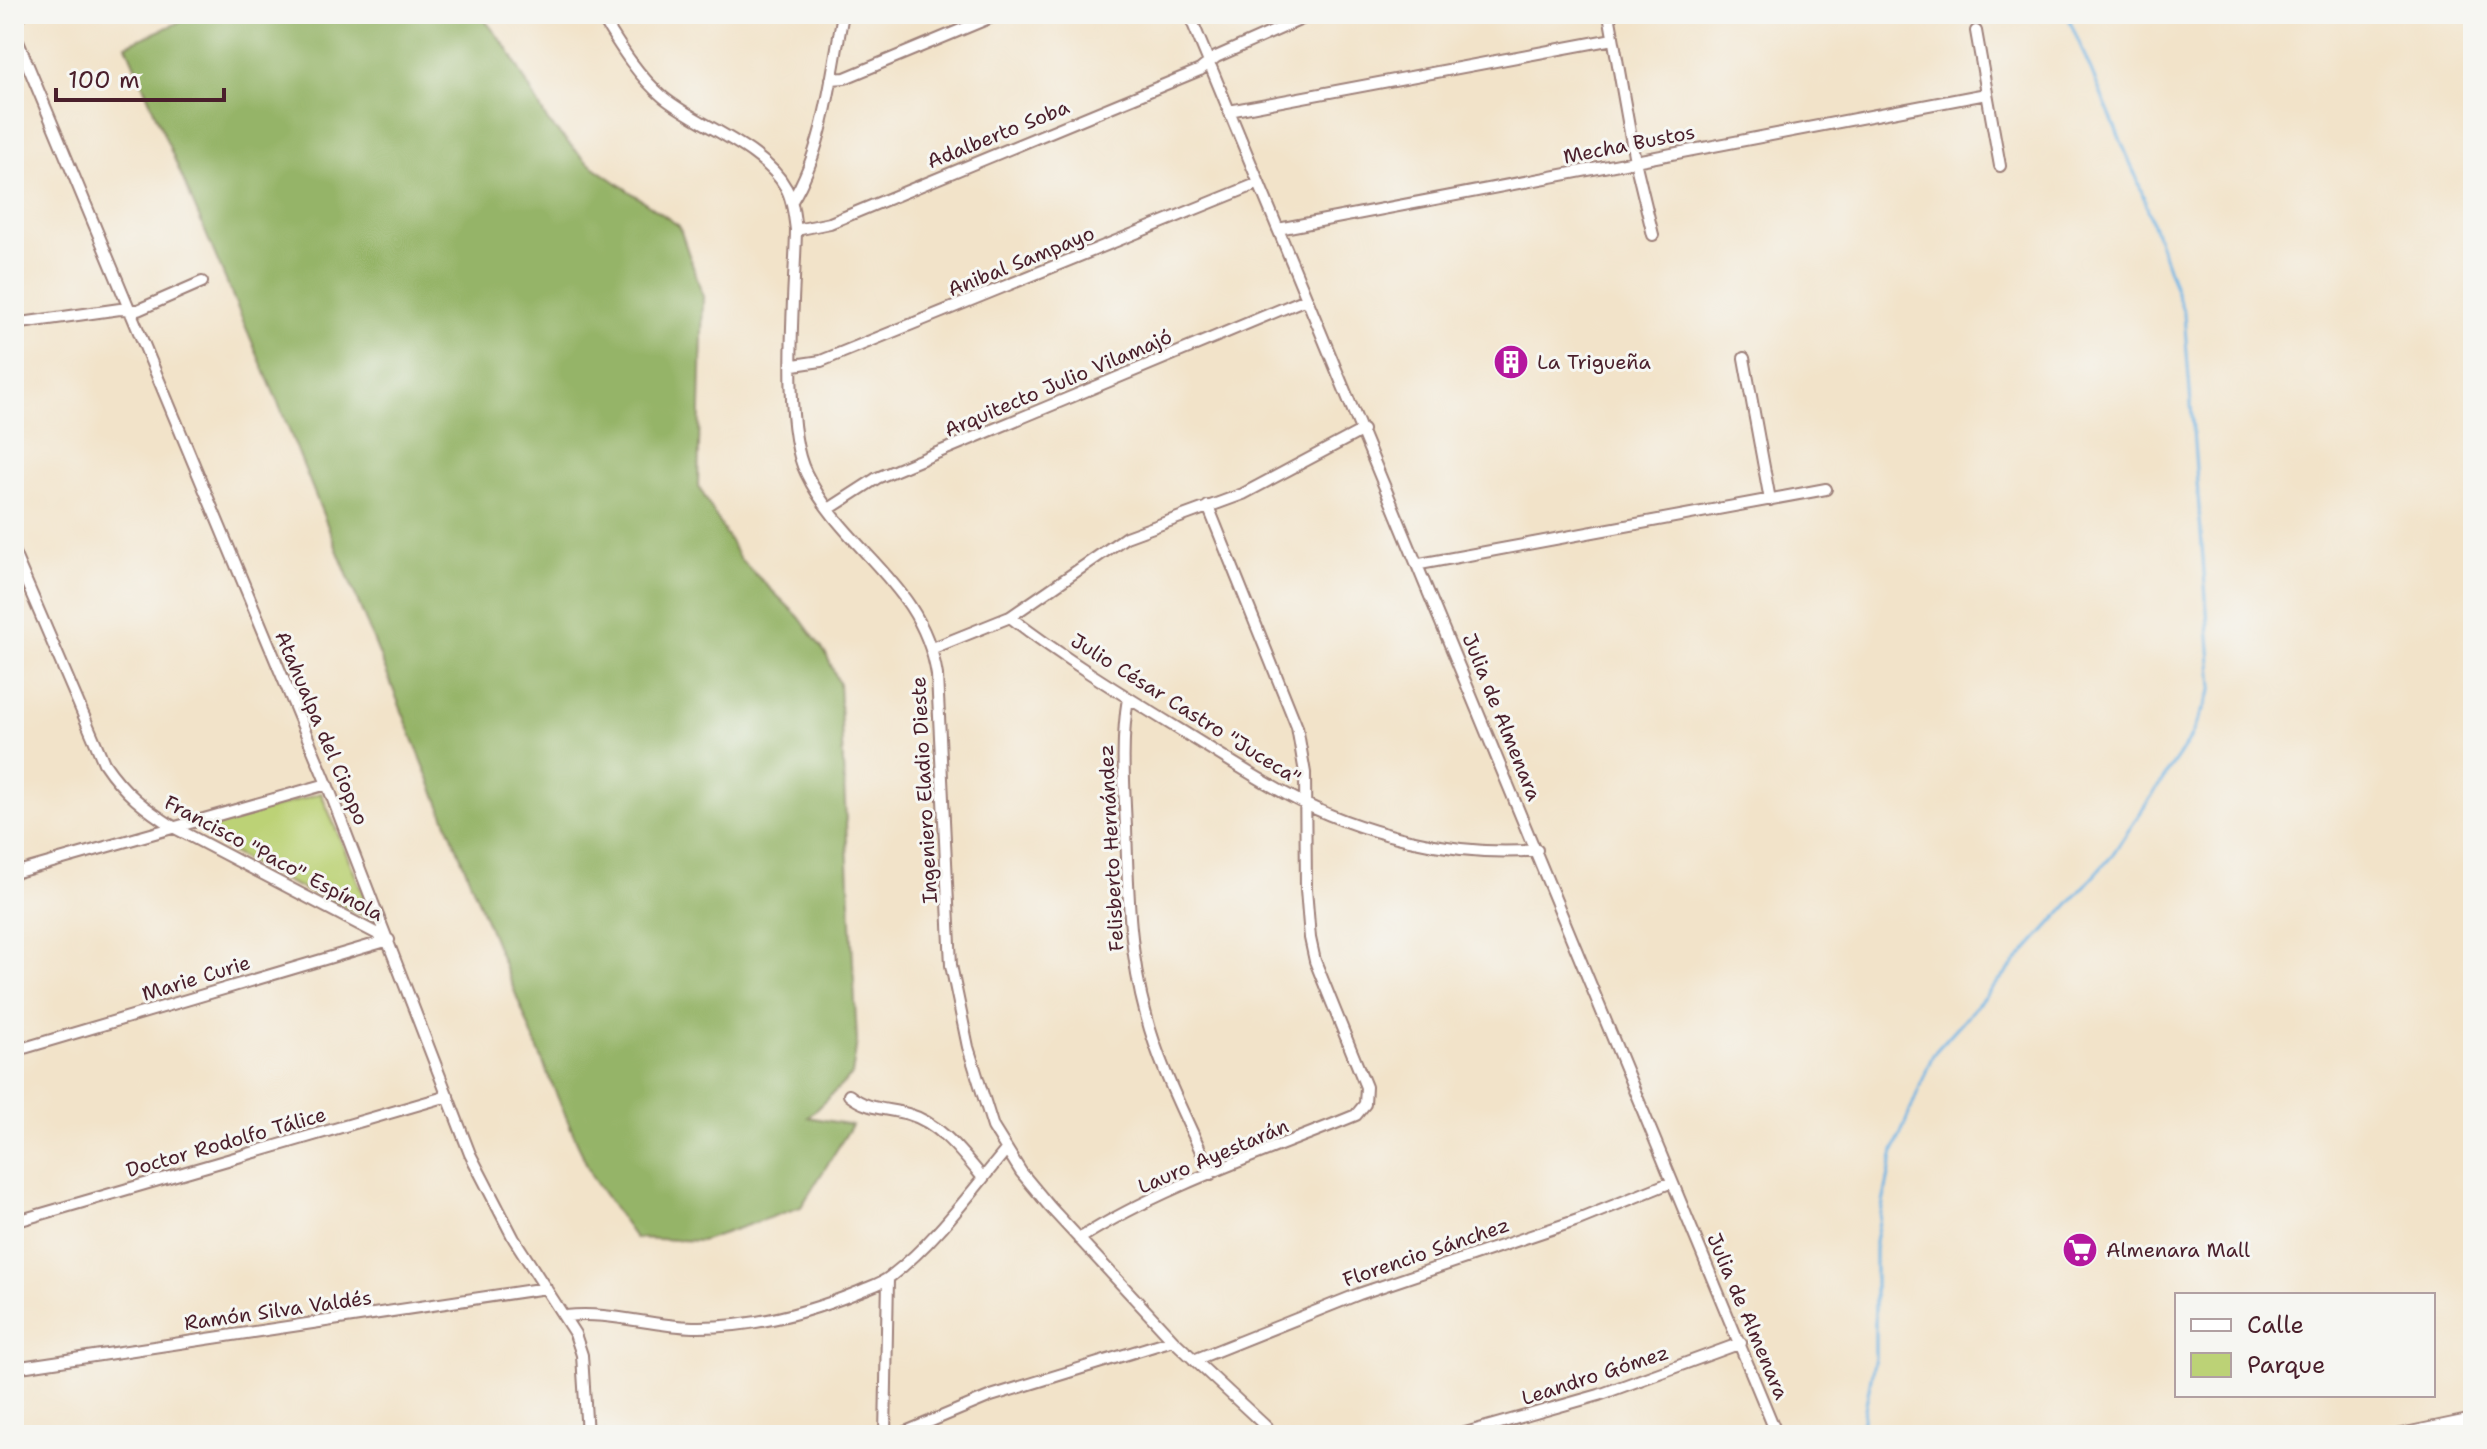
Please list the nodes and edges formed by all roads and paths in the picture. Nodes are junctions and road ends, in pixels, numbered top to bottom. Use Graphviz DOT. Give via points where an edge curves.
graph roads {
  1 [pos="22,14"];
  2 [pos="600,14"];
  3 [pos="843,14"];
  4 [pos="999,14"];
  5 [pos="1189,14"];
  6 [pos="1313,14"];
  7 [pos="1609,14"];
  8 [pos="14,25"];
  9 [pos="1976,31"];
  10 [pos="14,32"];
  11 [pos="1613,39"];
  12 [pos="1209,62"];
  13 [pos="831,79"];
  14 [pos="1986,94"];
  15 [pos="1229,111"];
  16 [pos="1635,161"];
  17 [pos="2000,166"];
  18 [pos="1259,183"];
  19 [pos="792,201"];
  20 [pos="1278,229"];
  21 [pos="796,230"];
  22 [pos="1653,235"];
  23 [pos="202,282"];
  24 [pos="1306,299"];
  25 [pos="129,309"];
  26 [pos="14,324"];
  27 [pos="1744,358"];
  28 [pos="794,365"];
  29 [pos="1363,430"];
  30 [pos="1826,489"];
  31 [pos="1770,500"];
  32 [pos="1208,506"];
  33 [pos="829,509"];
  34 [pos="14,553"];
  35 [pos="1420,564"];
  36 [pos="1010,617"];
  37 [pos="933,648"];
  38 [pos="1128,698"];
  39 [pos="327,784"];
  40 [pos="1307,804"];
  41 [pos="175,828"];
  42 [pos="1537,850"];
  43 [pos="14,873"];
  44 [pos="389,940"];
  45 [pos="14,1051"];
  46 [pos="849,1095"];
  47 [pos="448,1096"];
  48 [pos="1006,1150"];
  49 [pos="1211,1174"];
  50 [pos="983,1178"];
  51 [pos="1672,1182"];
  52 [pos="14,1222"];
  53 [pos="1079,1239"];
  54 [pos="888,1279"];
  55 [pos="546,1288"];
  56 [pos="566,1316"];
  57 [pos="1173,1340"];
  58 [pos="1741,1343"];
  59 [pos="1194,1360"];
  60 [pos="14,1368"];
  61 [pos="2473,1419"];
  62 [pos="924,1422"];
  63 [pos="587,1435"];
  64 [pos="885,1435"];
  65 [pos="898,1435"];
  66 [pos="925,1435"];
  67 [pos="1275,1435"];
  68 [pos="1458,1435"];
  69 [pos="1777,1435"];
  70 [pos="2396,1435"];
  1 -- 8 [label="street"];
  2 -- 19 [label="street, Ingeniero Eladio Dieste" via="648,83 763,163"];
  3 -- 13 [label="street"];
  4 -- 13 [label="street" via="845,78"];
  5 -- 12 [label="street, Julia de Almenara"];
  6 -- 12 [label="street, Adalberto Soba"];
  7 -- 11 [label="street"];
  9 -- 14 [label="street"];
  10 -- 25 [label="street, Atahualpa del Cioppo"];
  11 -- 15 [label="street"];
  11 -- 16 [label="street"];
  12 -- 15 [label="street, Julia de Almenara"];
  12 -- 21 [label="street, Adalberto Soba" via="844,217"];
  13 -- 19 [label="street" via="808,170"];
  14 -- 16 [label="street, Mecha Bustos"];
  14 -- 17 [label="street"];
  15 -- 18 [label="street, Julia de Almenara"];
  16 -- 20 [label="street, Mecha Bustos"];
  16 -- 22 [label="street"];
  18 -- 20 [label="street, Julia de Almenara"];
  18 -- 28 [label="street, Anibal Sampayo" via="821,361"];
  19 -- 21 [label="street, Ingeniero Eladio Dieste"];
  20 -- 24 [label="street, Julia de Almenara"];
  21 -- 28 [label="street, Ingeniero Eladio Dieste"];
  23 -- 25 [label="street" via="138,310"];
  24 -- 29 [label="street, Julia de Almenara"];
  24 -- 33 [label="street, Arquitecto Julio Vilamajó" via="877,478"];
  25 -- 26 [label="street"];
  25 -- 39 [label="street, Atahualpa del Cioppo"];
  27 -- 31 [label="street"];
  28 -- 33 [label="street, Ingeniero Eladio Dieste" via="795,445"];
  29 -- 32 [label="street" via="1243,494"];
  29 -- 35 [label="street, Julia de Almenara"];
  30 -- 31 [label="street"];
  31 -- 35 [label="street"];
  32 -- 36 [label="street" via="1126,537"];
  32 -- 40 [label="street" via="1290,705 1302,747"];
  33 -- 37 [label="street, Ingeniero Eladio Dieste" via="904,594"];
  34 -- 41 [label="street, Francisco \"Paco\" Espínola" via="104,763 132,799"];
  35 -- 42 [label="street, Julia de Almenara"];
  36 -- 37 [label="street"];
  36 -- 38 [label="street, Julio César Castro \"Juceca\""];
  37 -- 48 [label="street, Ingeniero Eladio Dieste" via="955,991 985,1103"];
  38 -- 40 [label="street, Julio César Castro \"Juceca\""];
  38 -- 49 [label="street, Felisberto Hernández" via="1125,825 1139,988 1152,1034"];
  39 -- 41 [label="street"];
  39 -- 44 [label="street, Atahualpa del Cioppo"];
  40 -- 42 [label="street, Julio César Castro \"Juceca\"" via="1373,829 1445,847 1494,853"];
  40 -- 49 [label="street, Lauro Ayestarán" via="1310,938 1366,1087 1362,1109"];
  41 -- 43 [label="street"];
  41 -- 44 [label="street, Francisco \"Paco\" Espínola"];
  42 -- 51 [label="street, Julia de Almenara"];
  44 -- 45 [label="street, Marie Curie"];
  44 -- 47 [label="street, Atahualpa del Cioppo"];
  46 -- 50 [label="street" via="868,1108 911,1115 935,1126"];
  47 -- 52 [label="street, Doctor Rodolfo Tálice"];
  47 -- 55 [label="street, Atahualpa del Cioppo" via="492,1199"];
  48 -- 50 [label="street"];
  48 -- 53 [label="street, Ingeniero Eladio Dieste"];
  49 -- 53 [label="street, Lauro Ayestarán"];
  50 -- 54 [label="street" via="921,1251"];
  51 -- 58 [label="street, Julia de Almenara"];
  51 -- 59 [label="street, Florencio Sánchez" via="1578,1220 1359,1294"];
  53 -- 57 [label="street, Ingeniero Eladio Dieste"];
  54 -- 56 [label="street" via="797,1314 729,1326 690,1327 589,1313"];
  54 -- 64 [label="street"];
  55 -- 56 [label="street, Atahualpa del Cioppo"];
  55 -- 60 [label="street, Ramón Silva Valdés"];
  56 -- 63 [label="street, Atahualpa del Cioppo" via="582,1355"];
  57 -- 59 [label="street, Ingeniero Eladio Dieste"];
  57 -- 62 [label="street"];
  58 -- 68 [label="street, Leandro Gómez" via="1599,1395"];
  58 -- 69 [label="street, Julia de Almenara"];
  59 -- 67 [label="street, Ingeniero Eladio Dieste"];
  61 -- 70 [label="street"];
  62 -- 65 [label="street"];
  62 -- 66 [label="street"];
}
